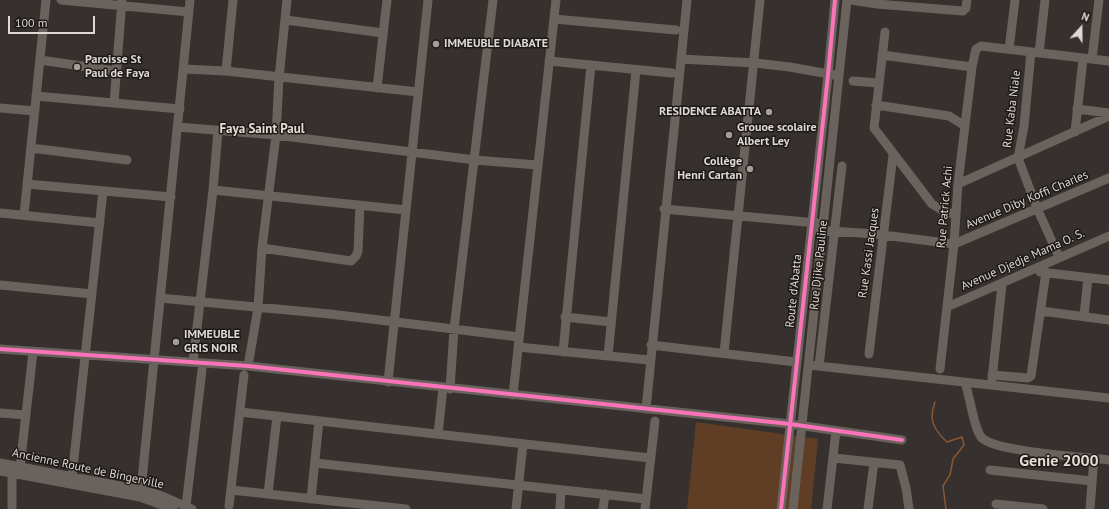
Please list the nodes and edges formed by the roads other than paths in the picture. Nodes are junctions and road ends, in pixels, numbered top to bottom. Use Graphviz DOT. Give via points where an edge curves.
graph roads {
  1 [pos="46,0"];
  2 [pos="61,0"];
  3 [pos="190,0"];
  4 [pos="234,0"];
  5 [pos="287,0"];
  6 [pos="387,0"];
  7 [pos="428,0"];
  8 [pos="493,0"];
  9 [pos="556,0"];
  10 [pos="687,0"];
  11 [pos="760,0"];
  12 [pos="835,0"];
  13 [pos="847,0"];
  14 [pos="851,0"];
  15 [pos="967,0"];
  16 [pos="1015,0"];
  17 [pos="1045,0"];
  18 [pos="1099,0"];
  19 [pos="877,2"];
  20 [pos="122,3"];
  21 [pos="916,4"];
  22 [pos="189,12"];
  23 [pos="554,19"];
  24 [pos="286,20"];
  25 [pos="676,30"];
  26 [pos="884,32"];
  27 [pos="383,33"];
  28 [pos="1009,49"];
  29 [pos="1035,53"];
  30 [pos="882,55"];
  31 [pos="681,59"];
  32 [pos="1088,59"];
  33 [pos="40,60"];
  34 [pos="549,61"];
  35 [pos="1109,61"];
  36 [pos="755,64"];
  37 [pos="591,65"];
  38 [pos="972,67"];
  39 [pos="183,69"];
  40 [pos="116,70"];
  41 [pos="636,70"];
  42 [pos="226,71"];
  43 [pos="672,73"];
  44 [pos="828,75"];
  45 [pos="839,76"];
  46 [pos="279,78"];
  47 [pos="853,80"];
  48 [pos="878,83"];
  49 [pos="377,88"];
  50 [pos="418,92"];
  51 [pos="36,96"];
  52 [pos="114,103"];
  53 [pos="876,105"];
  54 [pos="0,108"];
  55 [pos="180,109"];
  56 [pos="1077,109"];
  57 [pos="35,111"];
  58 [pos="1109,115"];
  59 [pos="965,126"];
  60 [pos="178,127"];
  61 [pos="218,132"];
  62 [pos="1075,132"];
  63 [pos="276,135"];
  64 [pos="31,148"];
  65 [pos="412,152"];
  66 [pos="893,155"];
  67 [pos="1018,158"];
  68 [pos="127,160"];
  69 [pos="475,160"];
  70 [pos="537,165"];
  71 [pos="842,166"];
  72 [pos="1109,178"];
  73 [pos="27,184"];
  74 [pos="958,184"];
  75 [pos="213,190"];
  76 [pos="103,191"];
  77 [pos="269,196"];
  78 [pos="171,197"];
  79 [pos="360,205"];
  80 [pos="1037,208"];
  81 [pos="664,209"];
  82 [pos="406,210"];
  83 [pos="0,213"];
  84 [pos="24,214"];
  85 [pos="955,214"];
  86 [pos="738,217"];
  87 [pos="100,223"];
  88 [pos="811,226"];
  89 [pos="822,227"];
  90 [pos="835,232"];
  91 [pos="884,235"];
  92 [pos="1105,237"];
  93 [pos="954,244"];
  94 [pos="1109,246"];
  95 [pos="262,248"];
  96 [pos="1059,257"];
  97 [pos="1046,272"];
  98 [pos="1025,273"];
  99 [pos="1088,278"];
  100 [pos="1109,280"];
  101 [pos="1002,284"];
  102 [pos="0,285"];
  103 [pos="92,294"];
  104 [pos="160,298"];
  105 [pos="200,302"];
  106 [pos="948,307"];
  107 [pos="258,308"];
  108 [pos="1041,311"];
  109 [pos="1084,316"];
  110 [pos="565,317"];
  111 [pos="1109,320"];
  112 [pos="394,321"];
  113 [pos="611,322"];
  114 [pos="454,329"];
  115 [pos="518,342"];
  116 [pos="651,345"];
  117 [pos="0,350"];
  118 [pos="32,352"];
  119 [pos="562,352"];
  120 [pos="724,353"];
  121 [pos="869,354"];
  122 [pos="86,356"];
  123 [pos="608,356"];
  124 [pos="155,359"];
  125 [pos="649,360"];
  126 [pos="193,362"];
  127 [pos="796,362"];
  128 [pos="809,365"];
  129 [pos="248,366"];
  130 [pos="820,366"];
  131 [pos="940,369"];
  132 [pos="202,370"];
  133 [pos="244,375"];
  134 [pos="992,375"];
  135 [pos="388,382"];
  136 [pos="965,383"];
  137 [pos="991,385"];
  138 [pos="447,388"];
  139 [pos="513,395"];
  140 [pos="1109,398"];
  141 [pos="646,409"];
  142 [pos="240,412"];
  143 [pos="0,413"];
  144 [pos="25,415"];
  145 [pos="277,416"];
  146 [pos="320,421"];
  147 [pos="655,421"];
  148 [pos="790,424"];
  149 [pos="802,425"];
  150 [pos="836,431"];
  151 [pos="438,434"];
  152 [pos="902,440"];
  153 [pos="523,444"];
  154 [pos="650,458"];
  155 [pos="834,458"];
  156 [pos="1094,458"];
  157 [pos="1109,460"];
  158 [pos="874,462"];
  159 [pos="0,463"];
  160 [pos="315,463"];
  161 [pos="20,467"];
  162 [pos="990,470"];
  163 [pos="0,471"];
  164 [pos="12,473"];
  165 [pos="72,477"];
  166 [pos="1092,481"];
  167 [pos="518,484"];
  168 [pos="141,490"];
  169 [pos="231,490"];
  170 [pos="562,490"];
  171 [pos="268,494"];
  172 [pos="605,494"];
  173 [pos="646,498"];
  174 [pos="311,499"];
  175 [pos="996,504"];
  176 [pos="229,506"];
  177 [pos="189,507"];
  178 [pos="367,507"];
  179 [pos="12,509"];
  180 [pos="173,509"];
  181 [pos="406,509"];
  182 [pos="516,509"];
  183 [pos="560,509"];
  184 [pos="603,509"];
  185 [pos="645,509"];
  186 [pos="781,509"];
  187 [pos="793,509"];
  188 [pos="827,509"];
  189 [pos="868,509"];
  190 [pos="909,509"];
  191 [pos="1043,509"];
  192 [pos="1090,509"];
  1 -- 33 [label="street"];
  2 -- 20 [label="street"];
  3 -- 22 [label="street"];
  4 -- 42 [label="street"];
  5 -- 24 [label="street"];
  6 -- 27 [label="street"];
  7 -- 50 [label="street"];
  8 -- 69 [label="street"];
  9 -- 23 [label="street"];
  10 -- 31 [label="street"];
  11 -- 36 [label="street"];
  12 -- 44 [label="street, Route d'Abatta"];
  13 -- 45 [label="street"];
  14 -- 19 [label="street"];
  15 -- 21 [label="street" via="963,11"];
  16 -- 28 [label="street"];
  17 -- 29 [label="street, Rue Kaba Niale"];
  18 -- 32 [label="street"];
  19 -- 21 [label="street"];
  20 -- 22 [label="street"];
  20 -- 40 [label="street"];
  22 -- 39 [label="street"];
  23 -- 25 [label="street"];
  23 -- 34 [label="street"];
  24 -- 27 [label="street"];
  24 -- 46 [label="street"];
  26 -- 30 [label="street"];
  27 -- 49 [label="street"];
  28 -- 29 [label="street"];
  28 -- 38 [label="street, Rue Patrick Achi" via="978,47"];
  29 -- 32 [label="street"];
  29 -- 67 [label="street, Rue Kaba Niale"];
  30 -- 38 [label="street"];
  30 -- 48 [label="street"];
  31 -- 36 [label="street"];
  31 -- 81 [label="street"];
  32 -- 35 [label="street"];
  32 -- 56 [label="street"];
  33 -- 40 [label="street"];
  33 -- 51 [label="street"];
  34 -- 37 [label="street"];
  34 -- 70 [label="street"];
  36 -- 44 [label="street" via="790,67"];
  36 -- 86 [label="street"];
  37 -- 41 [label="street"];
  37 -- 110 [label="street"];
  38 -- 59 [label="street, Rue Patrick Achi"];
  39 -- 42 [label="street"];
  39 -- 55 [label="street"];
  40 -- 52 [label="street"];
  41 -- 43 [label="street"];
  41 -- 113 [label="street"];
  42 -- 46 [label="street"];
  44 -- 45 [label="street"];
  44 -- 88 [label="street, Route d'Abatta"];
  45 -- 89 [label="street"];
  46 -- 49 [label="street"];
  46 -- 63 [label="street"];
  47 -- 48 [label="street"];
  48 -- 53 [label="street"];
  49 -- 50 [label="street"];
  50 -- 65 [label="street"];
  51 -- 52 [label="street"];
  51 -- 57 [label="street"];
  52 -- 55 [label="street"];
  53 -- 59 [label="street" via="949,116"];
  53 -- 66 [label="street" via="874,128"];
  54 -- 57 [label="street"];
  55 -- 60 [label="street"];
  56 -- 58 [label="street"];
  56 -- 62 [label="street"];
  57 -- 64 [label="street"];
  58 -- 62 [label="street"];
  59 -- 74 [label="street, Rue Patrick Achi"];
  60 -- 61 [label="street"];
  60 -- 78 [label="street"];
  61 -- 63 [label="street"];
  61 -- 75 [label="street"];
  62 -- 67 [label="street"];
  63 -- 65 [label="street"];
  63 -- 77 [label="street"];
  64 -- 68 [label="street"];
  64 -- 73 [label="street"];
  65 -- 69 [label="street"];
  65 -- 82 [label="street"];
  66 -- 85 [label="street" via="932,204 945,212"];
  66 -- 91 [label="street, Rue Kassi Jacques"];
  67 -- 74 [label="street"];
  67 -- 80 [label="street, Rue Kaba Niale"];
  69 -- 70 [label="street"];
  69 -- 114 [label="street"];
  70 -- 115 [label="street"];
  71 -- 90 [label="street, Rue Djike Pauline"];
  72 -- 80 [label="street, Avenue Diby Koffi Charles"];
  73 -- 76 [label="street"];
  73 -- 84 [label="street"];
  74 -- 85 [label="street, Rue Patrick Achi"];
  75 -- 77 [label="street"];
  75 -- 105 [label="street"];
  76 -- 78 [label="street"];
  76 -- 87 [label="street"];
  77 -- 79 [label="street"];
  77 -- 95 [label="street"];
  78 -- 104 [label="street"];
  79 -- 82 [label="street"];
  79 -- 95 [label="street" via="358,251 351,261"];
  80 -- 93 [label="street, Avenue Diby Koffi Charles"];
  80 -- 96 [label="street, Rue Kaba Niale"];
  81 -- 86 [label="street"];
  81 -- 116 [label="street"];
  82 -- 112 [label="street"];
  83 -- 84 [label="street"];
  84 -- 87 [label="street"];
  85 -- 93 [label="street, Rue Patrick Achi"];
  86 -- 88 [label="street"];
  86 -- 120 [label="street"];
  87 -- 103 [label="street"];
  88 -- 89 [label="street"];
  88 -- 127 [label="street, Route d'Abatta"];
  89 -- 90 [label="street"];
  89 -- 128 [label="street"];
  90 -- 91 [label="street"];
  90 -- 130 [label="street, Rue Djike Pauline"];
  91 -- 93 [label="street"];
  91 -- 121 [label="street, Rue Kassi Jacques"];
  92 -- 94 [label="street"];
  92 -- 96 [label="street, Avenue Djedje Mama O. S."];
  93 -- 106 [label="street, Rue Patrick Achi"];
  95 -- 107 [label="street"];
  96 -- 98 [label="street, Avenue Djedje Mama O. S."];
  97 -- 98 [label="street"];
  97 -- 99 [label="street"];
  97 -- 108 [label="street"];
  98 -- 101 [label="street, Avenue Djedje Mama O. S."];
  99 -- 100 [label="street"];
  99 -- 109 [label="street"];
  101 -- 106 [label="street, Avenue Djedje Mama O. S."];
  101 -- 134 [label="street"];
  102 -- 103 [label="street"];
  103 -- 122 [label="street"];
  104 -- 105 [label="street"];
  104 -- 124 [label="street"];
  105 -- 107 [label="street"];
  105 -- 126 [label="street"];
  106 -- 131 [label="street, Rue Patrick Achi"];
  107 -- 112 [label="street"];
  107 -- 129 [label="street"];
  108 -- 109 [label="street"];
  108 -- 134 [label="street" via="1031,376 1028,378"];
  109 -- 111 [label="street"];
  110 -- 113 [label="street"];
  110 -- 119 [label="street"];
  112 -- 114 [label="street"];
  112 -- 135 [label="street"];
  113 -- 123 [label="street"];
  114 -- 115 [label="street"];
  114 -- 138 [label="street"];
  115 -- 119 [label="street"];
  115 -- 139 [label="street"];
  116 -- 120 [label="street"];
  116 -- 125 [label="street"];
  117 -- 118 [label="street"];
  118 -- 122 [label="street"];
  118 -- 144 [label="street"];
  119 -- 123 [label="street"];
  120 -- 127 [label="street"];
  122 -- 124 [label="street"];
  122 -- 165 [label="street"];
  123 -- 125 [label="street"];
  124 -- 126 [label="street"];
  124 -- 168 [label="street"];
  125 -- 141 [label="street"];
  126 -- 129 [label="street"];
  127 -- 148 [label="street, Route d'Abatta"];
  128 -- 130 [label="street"];
  128 -- 149 [label="street"];
  129 -- 135 [label="street"];
  130 -- 136 [label="street"];
  132 -- 177 [label="street"];
  133 -- 142 [label="street"];
  134 -- 137 [label="street"];
  135 -- 138 [label="street"];
  136 -- 137 [label="street"];
  136 -- 156 [label="street" via="983,439 1021,451"];
  137 -- 140 [label="street"];
  138 -- 139 [label="street"];
  138 -- 151 [label="street"];
  139 -- 141 [label="street"];
  141 -- 148 [label="street"];
  142 -- 145 [label="street"];
  142 -- 169 [label="street"];
  143 -- 144 [label="street"];
  144 -- 161 [label="street"];
  145 -- 146 [label="street"];
  145 -- 171 [label="street"];
  146 -- 151 [label="street"];
  146 -- 160 [label="street"];
  147 -- 154 [label="street"];
  148 -- 149 [label="street"];
  148 -- 186 [label="street, Route d'Abatta"];
  149 -- 150 [label="street"];
  149 -- 187 [label="street"];
  150 -- 152 [label="street"];
  150 -- 155 [label="street"];
  151 -- 153 [label="street"];
  153 -- 154 [label="street"];
  153 -- 167 [label="street"];
  154 -- 173 [label="street"];
  155 -- 158 [label="street"];
  155 -- 188 [label="street"];
  156 -- 157 [label="street"];
  156 -- 166 [label="street"];
  158 -- 189 [label="street"];
  158 -- 190 [label="street" via="900,465"];
  159 -- 161 [label="street, Ancienne Route de Bingerville"];
  160 -- 167 [label="street"];
  160 -- 174 [label="street"];
  161 -- 165 [label="street, Ancienne Route de Bingerville"];
  162 -- 166 [label="street"];
  163 -- 164 [label="street, Ancienne Route de Bingerville"];
  164 -- 179 [label="street"];
  164 -- 180 [label="street, Ancienne Route de Bingerville" via="140,497"];
  165 -- 168 [label="street, Ancienne Route de Bingerville"];
  166 -- 192 [label="street"];
  167 -- 170 [label="street"];
  167 -- 182 [label="street"];
  168 -- 177 [label="street, Ancienne Route de Bingerville"];
  169 -- 171 [label="street"];
  169 -- 176 [label="street"];
  170 -- 172 [label="street"];
  170 -- 183 [label="street"];
  171 -- 174 [label="street"];
  172 -- 173 [label="street"];
  172 -- 184 [label="street"];
  173 -- 185 [label="street"];
  174 -- 178 [label="street"];
  175 -- 191 [label="street"];
  178 -- 181 [label="street"];
}
